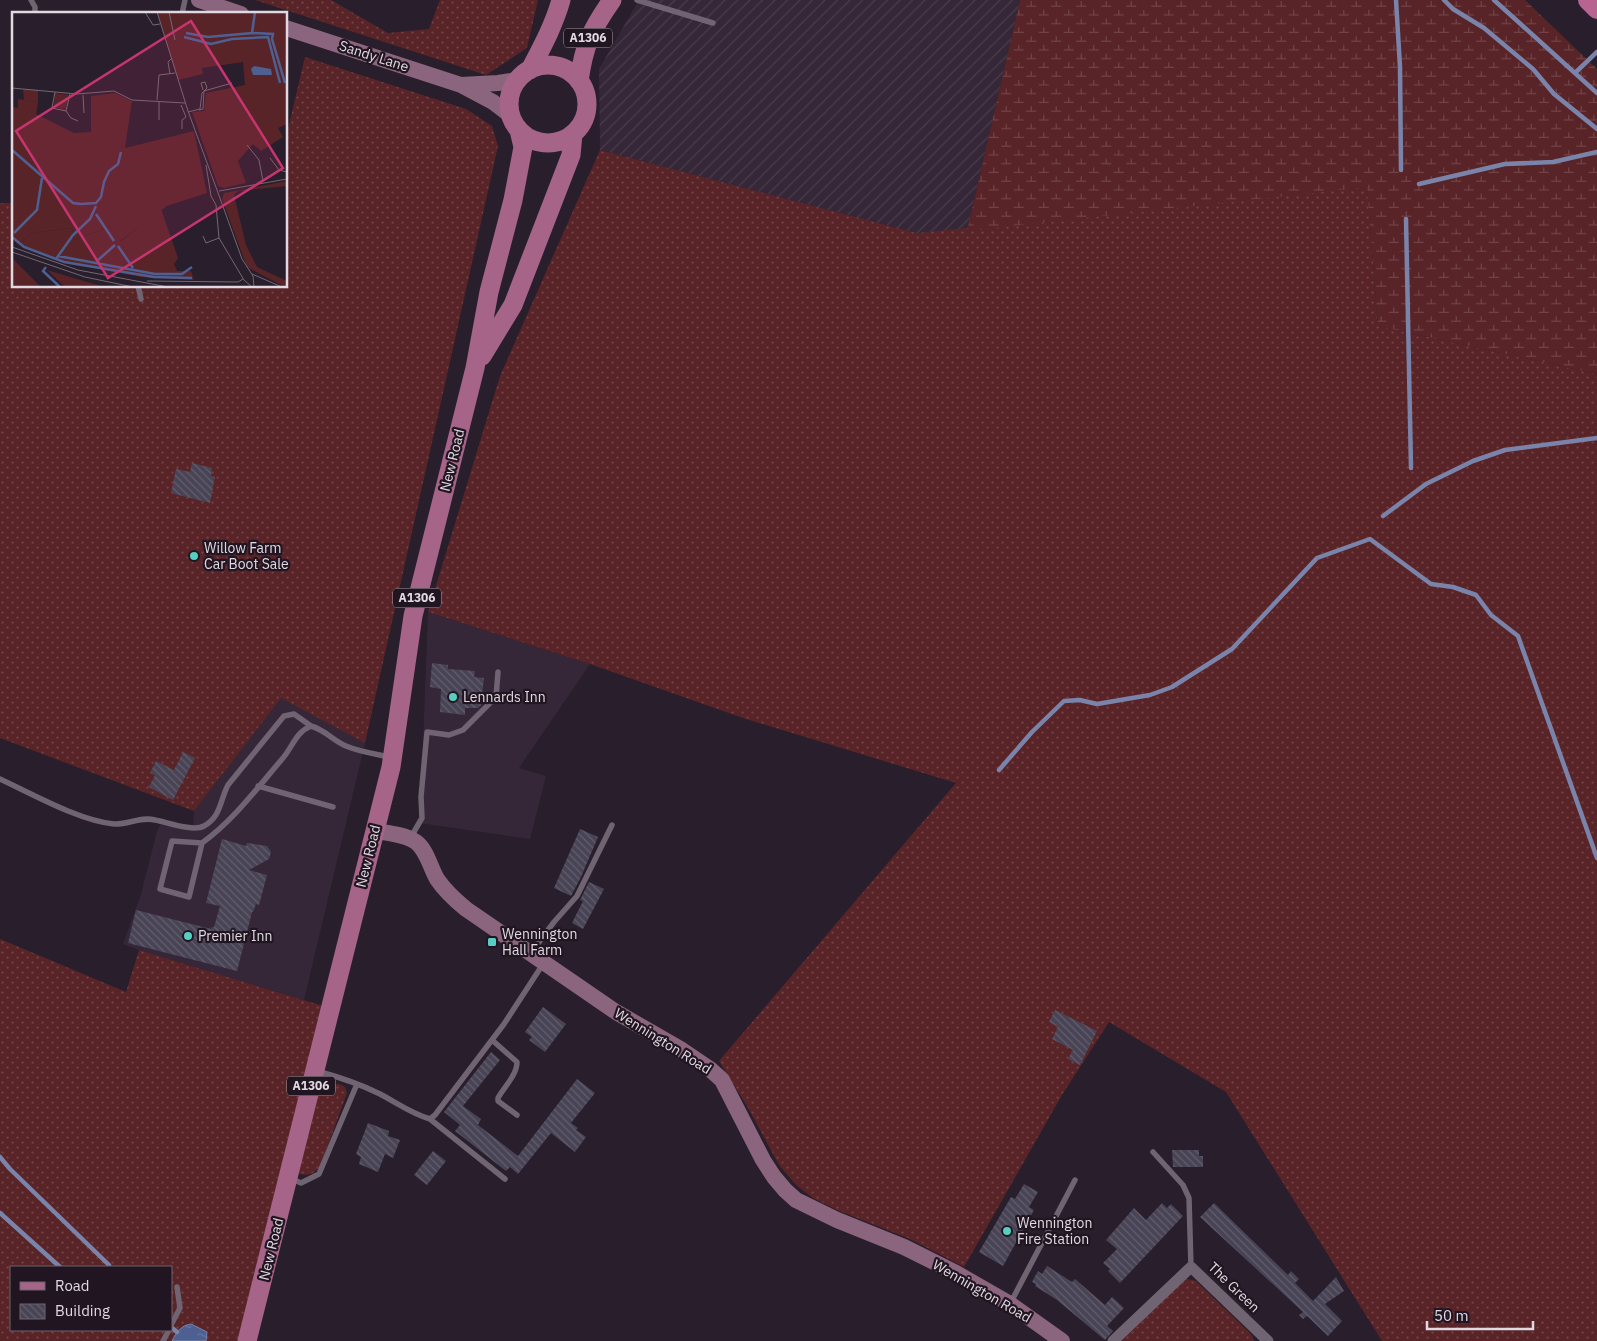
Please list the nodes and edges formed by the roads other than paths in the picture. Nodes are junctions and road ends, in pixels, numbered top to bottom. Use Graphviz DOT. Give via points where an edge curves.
graph roads {
  1 [pos="31,0"];
  2 [pos="199,0"];
  3 [pos="560,0"];
  4 [pos="612,0"];
  5 [pos="637,0"];
  6 [pos="1588,0"];
  7 [pos="1597,9"];
  8 [pos="36,12"];
  9 [pos="235,12"];
  10 [pos="713,23"];
  11 [pos="288,29"];
  12 [pos="524,75"];
  13 [pos="579,81"];
  14 [pos="461,85"];
  15 [pos="515,122"];
  16 [pos="573,134"];
  17 [pos="138,288"];
  18 [pos="140,299"];
  19 [pos="475,368"];
  20 [pos="498,672"];
  21 [pos="311,726"];
  22 [pos="392,757"];
  23 [pos="0,780"];
  24 [pos="258,786"];
  25 [pos="333,807"];
  26 [pos="612,825"];
  27 [pos="375,831"];
  28 [pos="410,839"];
  29 [pos="202,843"];
  30 [pos="537,959"];
  31 [pos="492,1040"];
  32 [pos="315,1070"];
  33 [pos="357,1084"];
  34 [pos="517,1115"];
  35 [pos="430,1119"];
  36 [pos="1153,1152"];
  37 [pos="288,1178"];
  38 [pos="505,1179"];
  39 [pos="1076,1180"];
  40 [pos="1191,1267"];
  41 [pos="178,1286"];
  42 [pos="1010,1304"];
  43 [pos="172,1323"];
  44 [pos="168,1331"];
  45 [pos="163,1341"];
  46 [pos="247,1341"];
  47 [pos="1062,1341"];
  48 [pos="1113,1341"];
  49 [pos="1268,1341"];
  1 -- 8 [label="lane"];
  2 -- 9 [label="main road"];
  3 -- 12 [label="main road, A1306" via="545,41"];
  4 -- 13 [label="main road, A1306" via="589,36"];
  5 -- 10 [label="lane"];
  6 -- 7 [label="highway"];
  11 -- 14 [label="main road, Sandy Lane"];
  12 -- 13 [label="main road" via="543,66 556,67"];
  12 -- 14 [label="main road, Sandy Lane" via="498,83"];
  12 -- 15 [label="main road" via="512,90 509,103"];
  13 -- 16 [label="main road" via="584,90 586,111"];
  14 -- 15 [label="main road, Sandy Lane" via="493,102"];
  15 -- 16 [label="main road" via="528,138 539,142 551,143"];
  15 -- 19 [label="main road, New Road / A1306" via="523,147"];
  16 -- 19 [label="main road, New Road / A1306" via="571,156 513,305"];
  17 -- 18 [label="lane"];
  19 -- 22 [label="main road, New Road / A1306" via="413,616"];
  20 -- 28 [label="lane" via="496,697 463,730 449,735 427,732 422,818"];
  21 -- 22 [label="lane" via="346,746"];
  21 -- 23 [label="lane" via="294,714 284,716 228,785 218,812 202,828 154,819 124,823 99,821"];
  21 -- 24 [label="lane" via="301,731"];
  22 -- 27 [label="main road, New Road / A1306"];
  24 -- 25 [label="lane"];
  24 -- 29 [label="lane" via="220,829"];
  26 -- 30 [label="lane" via="577,896 554,922"];
  27 -- 28 [label="main road"];
  27 -- 32 [label="main road, New Road / A1306"];
  28 -- 30 [label="main road, Wennington Road" via="424,852 447,893"];
  29 -- 29 [label="lane" via="172,841 160,889 189,897"];
  30 -- 31 [label="lane"];
  30 -- 42 [label="main road, Wennington Road" via="616,1012 682,1050 722,1080 774,1177 796,1200 904,1247"];
  31 -- 34 [label="lane" via="517,1062 498,1098"];
  31 -- 35 [label="lane"];
  32 -- 33 [label="lane"];
  32 -- 37 [label="main road, New Road / A1306"];
  33 -- 35 [label="lane"];
  33 -- 37 [label="lane" via="319,1174 301,1183"];
  35 -- 38 [label="lane"];
  36 -- 40 [label="lane" via="1183,1185 1189,1198"];
  37 -- 46 [label="main road, New Road / A1306"];
  39 -- 42 [label="lane"];
  40 -- 48 [label="street, The Green"];
  40 -- 49 [label="street, The Green"];
  41 -- 43 [label="lane" via="180,1308"];
  42 -- 47 [label="main road, Wennington Road"];
  44 -- 45 [label="lane"];
}
